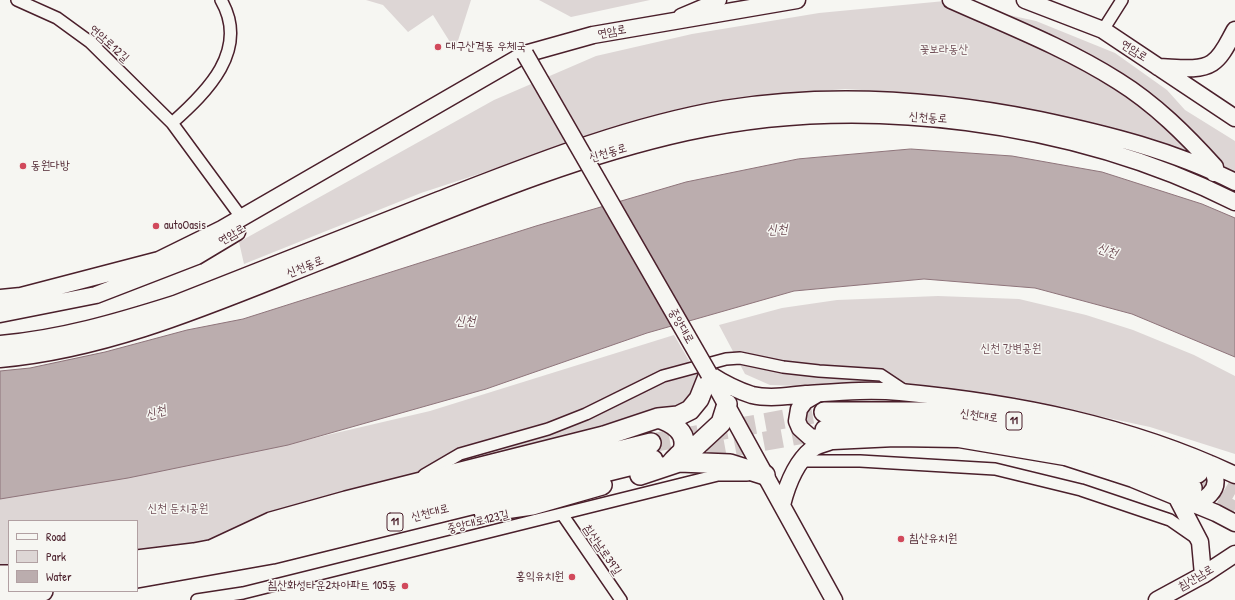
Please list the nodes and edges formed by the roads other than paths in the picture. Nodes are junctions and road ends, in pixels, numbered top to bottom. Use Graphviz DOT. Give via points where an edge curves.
graph roads {
  1 [pos="17,0"];
  2 [pos="221,0"];
  3 [pos="719,0"];
  4 [pos="794,0"];
  5 [pos="951,0"];
  6 [pos="1025,0"];
  7 [pos="1122,0"];
  8 [pos="666,22"];
  9 [pos="1102,30"];
  10 [pos="1235,30"];
  11 [pos="525,54"];
  12 [pos="1158,67"];
  13 [pos="439,102"];
  14 [pos="1235,118"];
  15 [pos="172,123"];
  16 [pos="1214,172"];
  17 [pos="1235,182"];
  18 [pos="1210,190"];
  19 [pos="1235,202"];
  20 [pos="241,217"];
  21 [pos="0,298"];
  22 [pos="0,314"];
  23 [pos="0,344"];
  24 [pos="0,359"];
  25 [pos="709,374"];
  26 [pos="909,393"];
  27 [pos="817,394"];
  28 [pos="727,404"];
  29 [pos="658,418"];
  30 [pos="827,427"];
  31 [pos="662,458"];
  32 [pos="800,461"];
  33 [pos="765,475"];
  34 [pos="1235,475"];
  35 [pos="1194,480"];
  36 [pos="408,486"];
  37 [pos="782,505"];
  38 [pos="562,514"];
  39 [pos="1235,523"];
  40 [pos="1200,542"];
  41 [pos="214,549"];
  42 [pos="1235,554"];
  43 [pos="138,560"];
  44 [pos="1235,568"];
  45 [pos="1203,574"];
  46 [pos="138,578"];
  47 [pos="36,592"];
  48 [pos="0,594"];
  49 [pos="21,594"];
  50 [pos="250,596"];
  51 [pos="0,598"];
  52 [pos="197,600"];
  53 [pos="621,600"];
  54 [pos="834,600"];
  55 [pos="1157,600"];
  1 -- 15 [label="street, 연암로12길" via="57,18 90,42"];
  2 -- 15 [label="street" via="228,13 230,47 219,73 200,99"];
  3 -- 8 [label="street"];
  4 -- 8 [label="main road, 연암로"];
  5 -- 16 [label="main road" via="1061,50 1119,81 1173,122 1215,167"];
  6 -- 9 [label="main road, 연암로"];
  7 -- 9 [label="street"];
  8 -- 11 [label="main road, 연암로" via="593,35"];
  9 -- 12 [label="main road, 연암로"];
  10 -- 12 [label="main road" via="1225,48 1212,63 1194,68"];
  11 -- 13 [label="main road, 연암로"];
  11 -- 25 [label="main road, 중앙대로, bridge"];
  12 -- 14 [label="main road, 연암로"];
  13 -- 20 [label="main road, 연암로"];
  13 -- 22 [label="main road, 연암로" via="339,172 197,256 96,295"];
  15 -- 20 [label="street, 연암로12길"];
  16 -- 17 [label="main road, 신천동로"];
  16 -- 18 [label="main road"];
  16 -- 23 [label="main road, 신천동로" via="1167,154 1101,134 1001,112 902,100 785,102 728,109 682,117 617,135 521,168 175,304 71,333"];
  18 -- 19 [label="main road, 신천동로"];
  18 -- 24 [label="main road, 신천동로" via="1158,169 1099,150 967,121 821,115 757,120 688,132 571,164 189,313 109,338"];
  20 -- 21 [label="main road, 연암로" via="159,260 21,296"];
  25 -- 27 [label="main road" via="729,386 754,395"];
  25 -- 28 [label="main road, 중앙대로"];
  25 -- 29 [label="highway" via="699,399 690,410 678,416"];
  26 -- 27 [label="main road" via="859,391"];
  26 -- 35 [label="main road" via="981,401 1094,423 1192,455"];
  26 -- 36 [label="street" via="881,375 783,367 740,358 726,359 663,376 586,414 460,454"];
  27 -- 30 [label="main road" via="805,401 799,409 797,421 800,428 810,437"];
  28 -- 31 [label="highway" via="721,423"];
  28 -- 33 [label="main road, 중앙대로"];
  29 -- 31 [label="highway" via="669,422 680,431 684,444 682,451"];
  29 -- 36 [label="highway" via="604,436"];
  30 -- 32 [label="main road" via="813,448"];
  30 -- 35 [label="highway, 신천대로 / 11" via="964,430 1054,445 1125,465"];
  31 -- 33 [label="highway" via="730,464"];
  31 -- 41 [label="highway, 신천대로 / 11"];
  31 -- 46 [label="highway" via="532,505 353,533 272,554"];
  32 -- 37 [label="main road"];
  32 -- 40 [label="street" via="860,461 995,469 1081,490 1170,520"];
  33 -- 37 [label="main road, 중앙대로"];
  33 -- 38 [label="street, 중앙대로123길" via="718,475"];
  34 -- 35 [label="main road"];
  35 -- 39 [label="main road" via="1216,513"];
  35 -- 40 [label="main road"];
  36 -- 41 [label="highway" via="271,522"];
  37 -- 54 [label="main road, 중앙대로"];
  38 -- 50 [label="street, 중앙대로123길"];
  38 -- 53 [label="street, 침산남로39길"];
  40 -- 45 [label="main road"];
  41 -- 43 [label="highway, 신천대로 / 11"];
  42 -- 45 [label="main road, 침산남로"];
  44 -- 45 [label="main road"];
  45 -- 55 [label="main road, 침산남로"];
  47 -- 49 [label="highway"];
  48 -- 49 [label="highway"];
  49 -- 51 [label="highway"];
  50 -- 52 [label="street, 중앙대로123길"];
}
